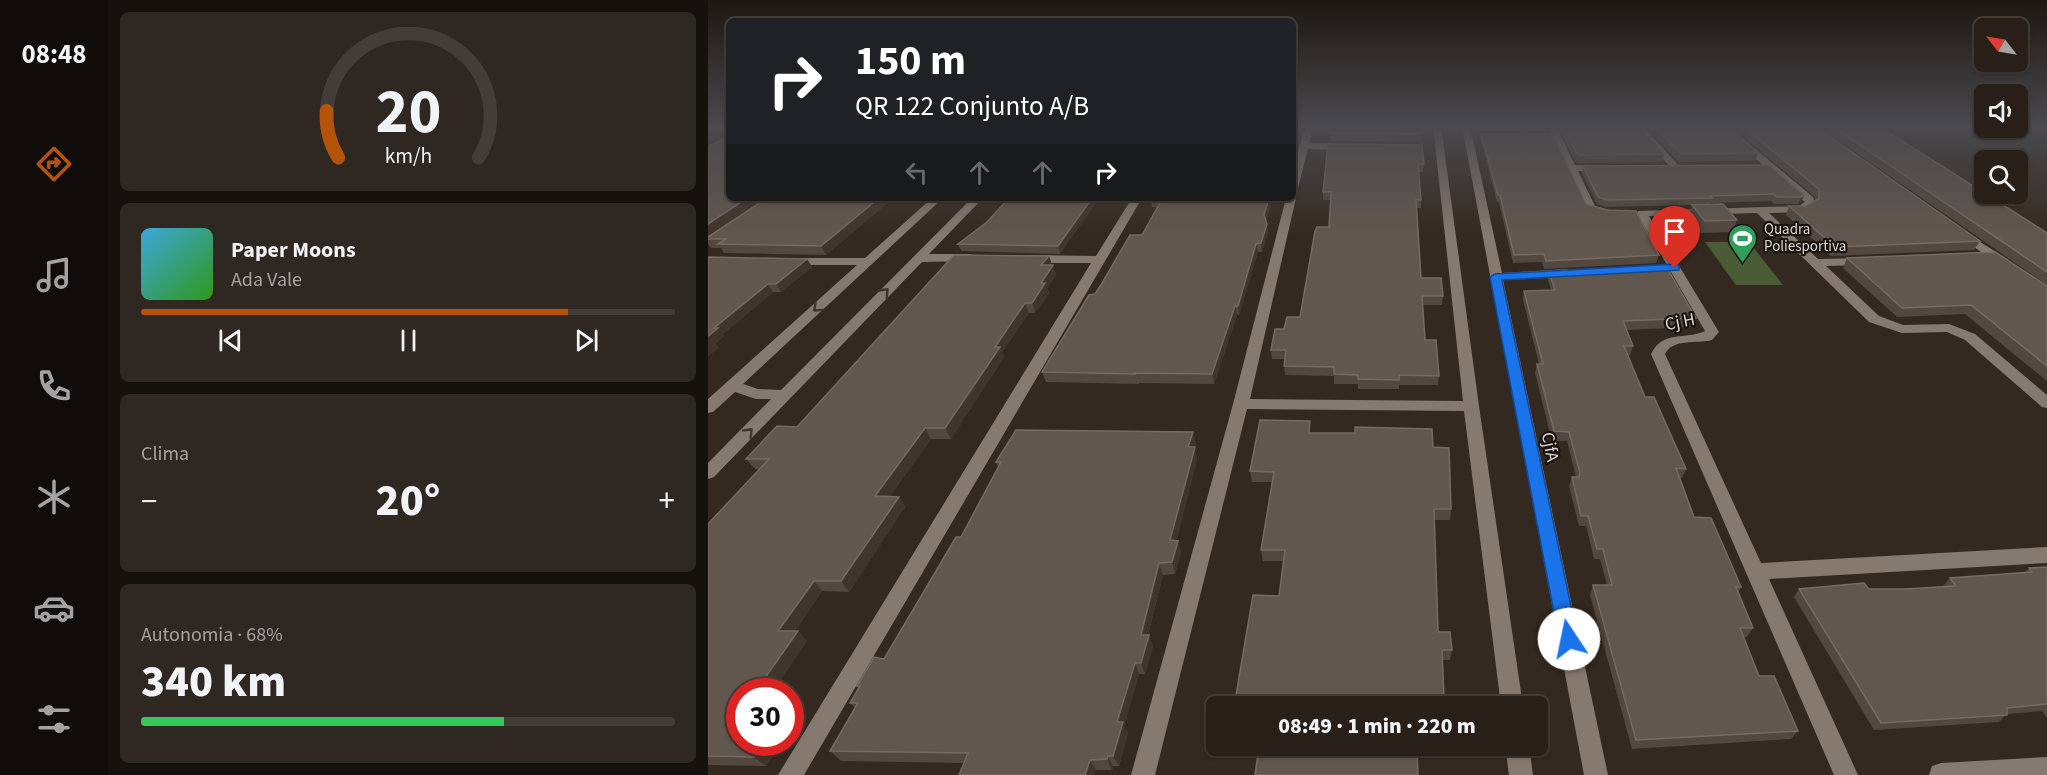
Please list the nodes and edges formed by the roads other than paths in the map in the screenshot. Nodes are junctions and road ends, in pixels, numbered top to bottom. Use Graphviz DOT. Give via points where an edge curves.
graph roads {
  1 [pos="1436,162"];
  2 [pos="1476,162"];
  3 [pos="1568,162"];
  4 [pos="1672,162"];
  5 [pos="1760,162"];
  6 [pos="1664,167"];
  7 [pos="1676,167"];
  8 [pos="1687,167"];
  9 [pos="1571,168"];
  10 [pos="1617,168"];
  11 [pos="935,201"];
  12 [pos="975,201"];
  13 [pos="1135,201"];
  14 [pos="1290,201"];
  15 [pos="1761,211"];
  16 [pos="1613,212"];
  17 [pos="1954,228"];
  18 [pos="1993,255"];
  19 [pos="1970,256"];
  20 [pos="918,258"];
  21 [pos="986,258"];
  22 [pos="1020,259"];
  23 [pos="777,260"];
  24 [pos="1099,260"];
  25 [pos="1875,260"];
  26 [pos="869,262"];
  27 [pos="1816,263"];
  28 [pos="2011,268"];
  29 [pos="1579,273"];
  30 [pos="1495,277"];
  31 [pos="732,385"];
  32 [pos="785,395"];
  33 [pos="2047,403"];
  34 [pos="1241,404"];
  35 [pos="1471,406"];
  36 [pos="708,408"];
  37 [pos="708,473"];
  38 [pos="2047,555"];
  39 [pos="1755,572"];
  40 [pos="1511,696"];
  41 [pos="1518,756"];
  42 [pos="2047,769"];
  43 [pos="790,775"];
  44 [pos="1143,775"];
  45 [pos="1521,775"];
  46 [pos="1596,775"];
  47 [pos="1846,775"];
  48 [pos="1941,775"];
  1 -- 35 [label="street"];
  2 -- 30 [label="street, CjfA"];
  3 -- 9 [label="street"];
  4 -- 7 [label="street"];
  5 -- 15 [label="street, Cj H" via="1810,203 1801,209"];
  6 -- 7 [label="street"];
  7 -- 8 [label="street"];
  9 -- 10 [label="street"];
  9 -- 16 [label="street" via="1591,208"];
  11 -- 26 [label="street"];
  12 -- 20 [label="street"];
  13 -- 24 [label="street"];
  14 -- 34 [label="street"];
  15 -- 27 [label="street"];
  15 -- 39 [label="street, Cj H" via="1637,213 1712,332 1707,337 1666,342 1658,354"];
  17 -- 18 [label="street"];
  18 -- 19 [label="street"];
  18 -- 28 [label="street"];
  20 -- 21 [label="street"];
  32 -- 20 [label="street, one-way"];
  22 -- 24 [label="street"];
  23 -- 26 [label="street"];
  24 -- 43 [label="street"];
  25 -- 27 [label="street"];
  26 -- 31 [label="street, one-way"];
  27 -- 33 [label="street" via="1875,319 1902,329 1949,328 1970,337"];
  29 -- 30 [label="street"];
  30 -- 46 [label="street, CjfA"];
  31 -- 32 [label="street" via="756,394"];
  31 -- 36 [label="street"];
  37 -- 32 [label="street, one-way"];
  34 -- 35 [label="street"];
  34 -- 44 [label="street"];
  35 -- 40 [label="street"];
  38 -- 39 [label="street"];
  39 -- 47 [label="street, Cj H"];
  41 -- 45 [label="street"];
  42 -- 48 [label="street"];
}
